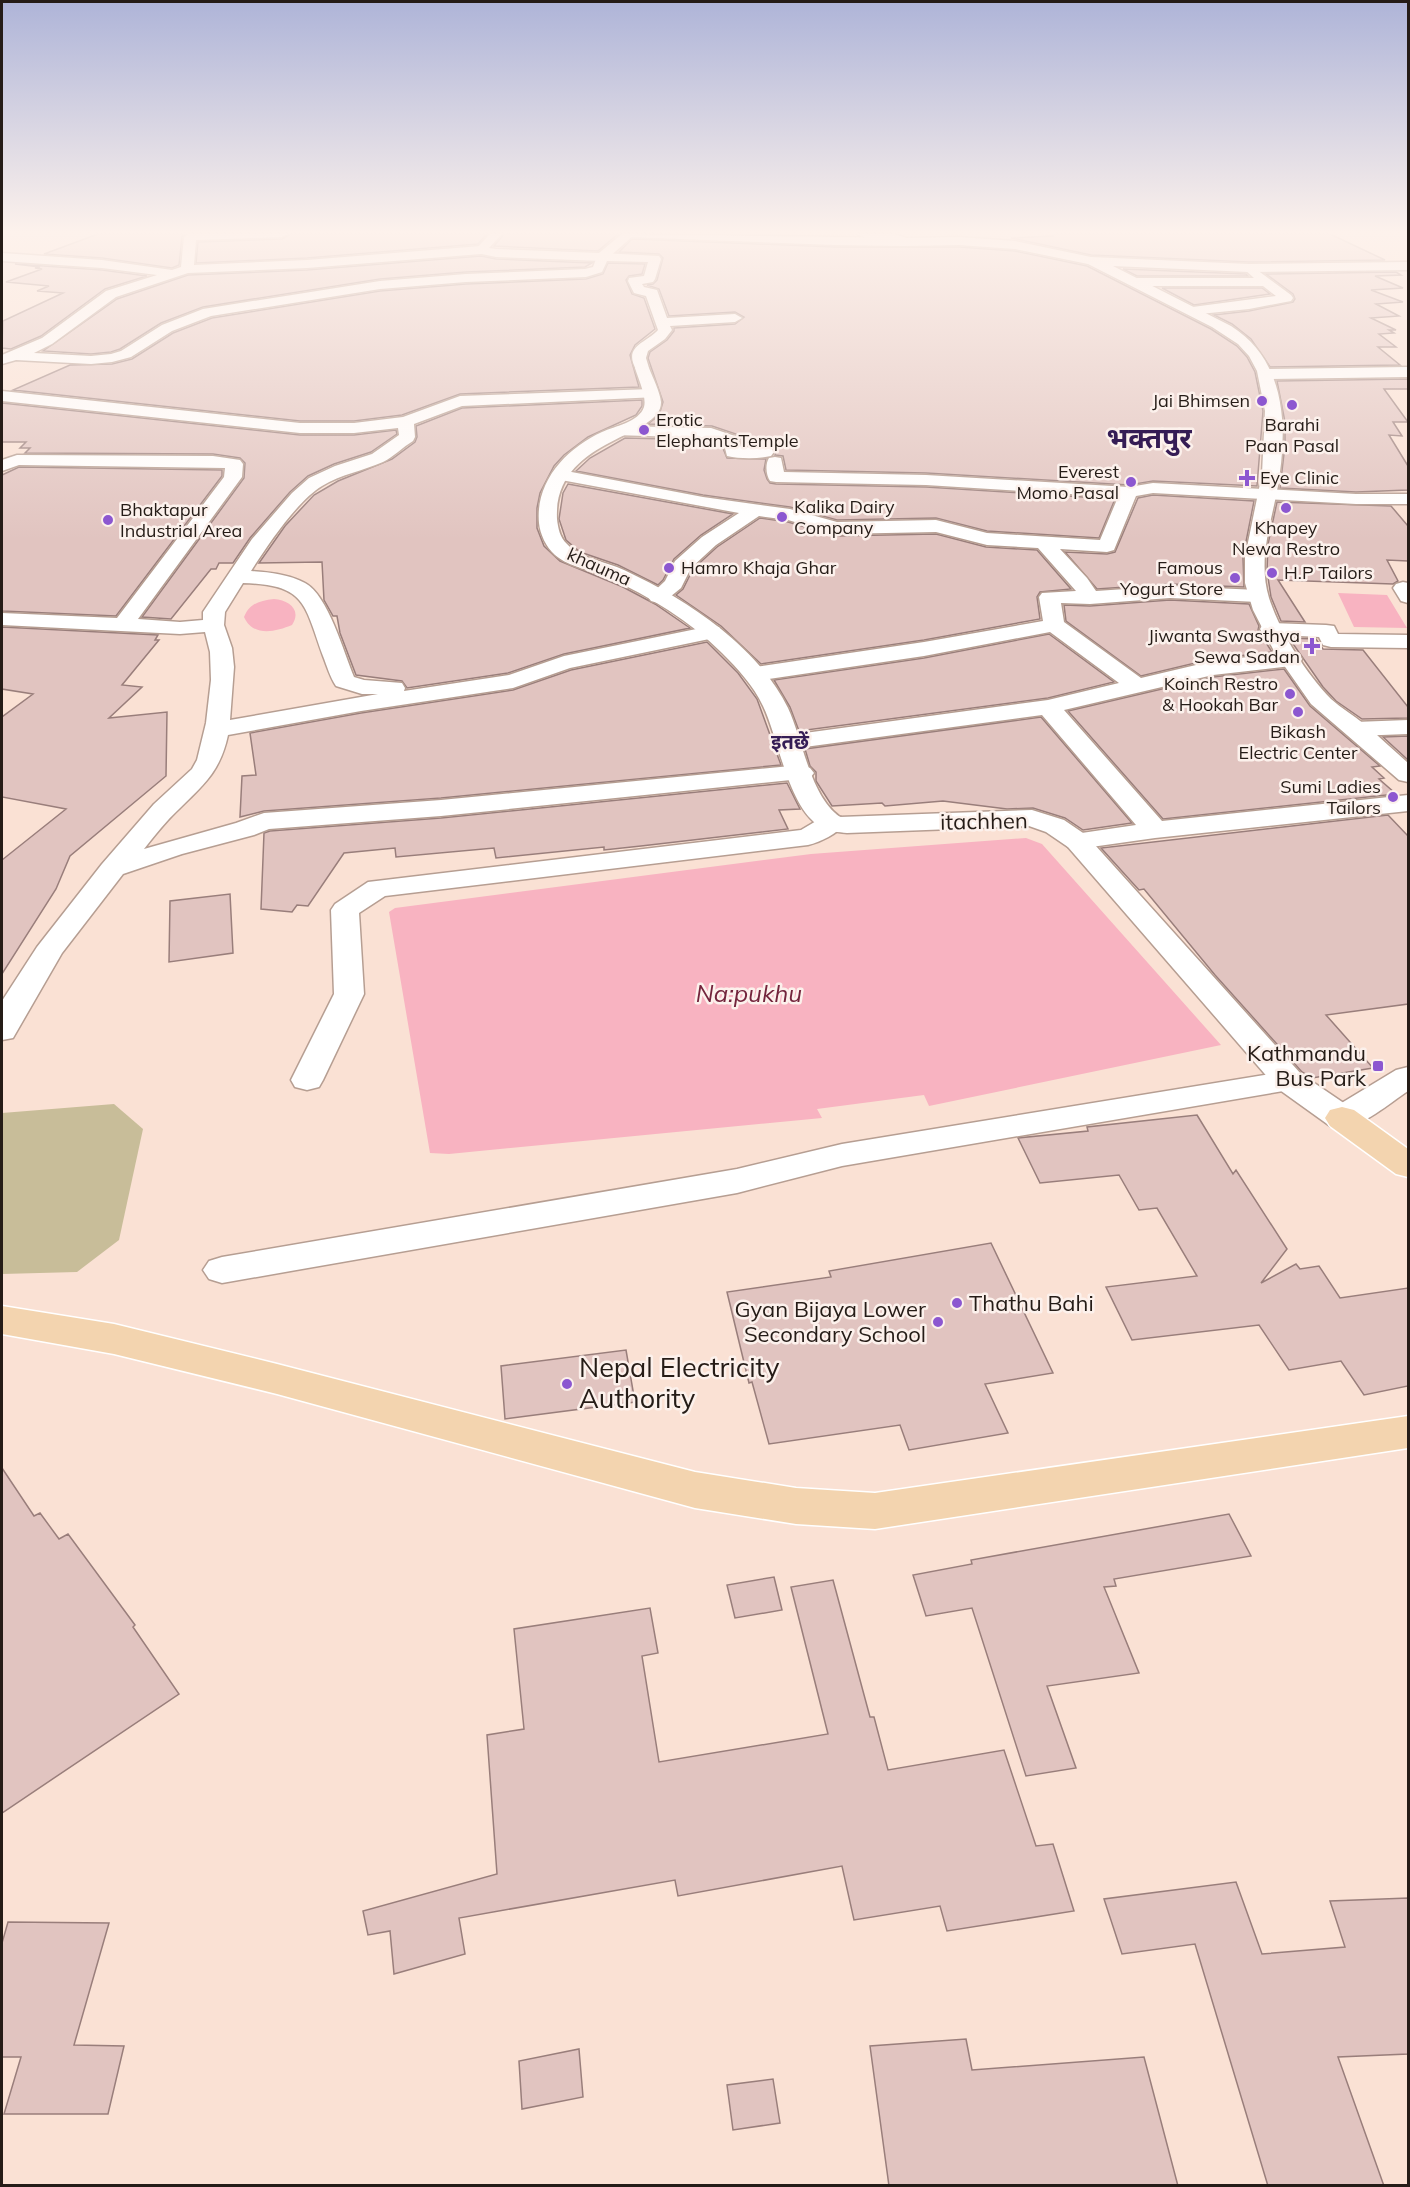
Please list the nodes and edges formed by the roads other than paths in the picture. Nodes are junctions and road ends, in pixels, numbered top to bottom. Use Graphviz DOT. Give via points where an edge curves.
graph roads {
  1 [pos="54,336"];
  2 [pos="154,336"];
  3 [pos="660,336"];
  4 [pos="1236,336"];
  5 [pos="8,358"];
  6 [pos="1408,372"];
  7 [pos="1266,374"];
  8 [pos="651,394"];
  9 [pos="2,396"];
  10 [pos="406,422"];
  11 [pos="621,431"];
  12 [pos="2,466"];
  13 [pos="561,475"];
  14 [pos="1129,492"];
  15 [pos="1268,493"];
  16 [pos="1408,499"];
  17 [pos="757,509"];
  18 [pos="1042,542"];
  19 [pos="237,577"];
  20 [pos="1258,596"];
  21 [pos="658,597"];
  22 [pos="1090,598"];
  23 [pos="2,619"];
  24 [pos="123,625"];
  25 [pos="213,625"];
  26 [pos="1054,625"];
  27 [pos="1271,629"];
  28 [pos="711,632"];
  29 [pos="1408,642"];
  30 [pos="1291,659"];
  31 [pos="755,674"];
  32 [pos="1138,687"];
  33 [pos="424,696"];
  34 [pos="1048,707"];
  35 [pos="1408,727"];
  36 [pos="1355,729"];
  37 [pos="217,730"];
  38 [pos="790,742"];
  39 [pos="801,773"];
  40 [pos="1408,775"];
  41 [pos="1408,803"];
  42 [pos="832,823"];
  43 [pos="1155,830"];
  44 [pos="1077,841"];
  45 [pos="114,868"];
  46 [pos="2,1031"];
  47 [pos="1408,1077"];
  48 [pos="307,1080"];
  49 [pos="1289,1080"];
  50 [pos="1342,1119"];
  51 [pos="1408,1166"];
  52 [pos="222,1270"];
  53 [pos="2,1320"];
  54 [pos="1408,1432"];
  1 -- 5 [label="street"];
  2 -- 5 [label="street" via="112,358"];
  3 -- 8 [label="street" via="641,349 639,358"];
  4 -- 7 [label="street" via="1255,352"];
  6 -- 7 [label="street"];
  7 -- 15 [label="street" via="1274,447"];
  8 -- 10 [label="street" via="460,401"];
  8 -- 11 [label="street, khauma" via="653,408 648,416"];
  9 -- 10 [label="street" via="300,428 354,428"];
  10 -- 19 [label="street" via="407,437 394,448 315,482 298,497"];
  11 -- 13 [label="street, khauma" via="570,460"];
  11 -- 14 [label="street" via="711,433 732,441 734,452 770,457 776,477 926,480"];
  12 -- 24 [label="street" via="17,460 234,464 233,477"];
  13 -- 17 [label="street"];
  13 -- 21 [label="street, khauma" via="549,502 548,518 559,549 585,564 618,574"];
  14 -- 15 [label="street" via="1153,488"];
  14 -- 18 [label="street" via="1107,546"];
  15 -- 16 [label="street"];
  15 -- 20 [label="street" via="1254,548"];
  17 -- 18 [label="street" via="836,528 936,526 987,539"];
  17 -- 21 [label="street" via="709,541 682,565 674,584"];
  18 -- 22 [label="street"];
  19 -- 25 [label="street" via="214,612"];
  19 -- 33 [label="street" via="262,576 303,590 344,681 362,687 413,688"];
  20 -- 22 [label="street" via="1170,592"];
  20 -- 27 [label="street"];
  21 -- 28 [label="street"];
  22 -- 26 [label="street" via="1048,597"];
  23 -- 24 [label="street"];
  24 -- 25 [label="street"];
  25 -- 37 [label="street" via="222,654"];
  26 -- 31 [label="street"];
  26 -- 32 [label="street"];
  27 -- 29 [label="street" via="1326,631 1331,640"];
  27 -- 30 [label="street"];
  28 -- 31 [label="street"];
  28 -- 33 [label="street" via="564,663 513,681"];
  30 -- 32 [label="street" via="1213,668"];
  30 -- 36 [label="street" via="1319,699"];
  31 -- 38 [label="street" via="775,706"];
  32 -- 34 [label="street"];
  33 -- 37 [label="street"];
  34 -- 38 [label="street"];
  34 -- 43 [label="street"];
  35 -- 36 [label="street"];
  36 -- 40 [label="street"];
  37 -- 45 [label="street" via="209,761 199,776 173,798"];
  38 -- 39 [label="street"];
  39 -- 42 [label="street" via="808,798 819,814"];
  39 -- 45 [label="street" via="264,821"];
  41 -- 43 [label="street"];
  42 -- 44 [label="street, itachhen" via="1032,818 1055,826"];
  42 -- 48 [label="street" via="808,837 378,888 345,910 349,994"];
  43 -- 44 [label="street"];
  44 -- 49 [label="street, itachhen"];
  45 -- 46 [label="street" via="81,905 48,952 6,1018"];
  47 -- 50 [label="street"];
  49 -- 50 [label="street, itachhen"];
  49 -- 52 [label="street" via="842,1155 737,1180"];
  50 -- 51 [label="main road"];
  53 -- 54 [label="main road" via="114,1339 695,1490 796,1506 874,1511"];
}
